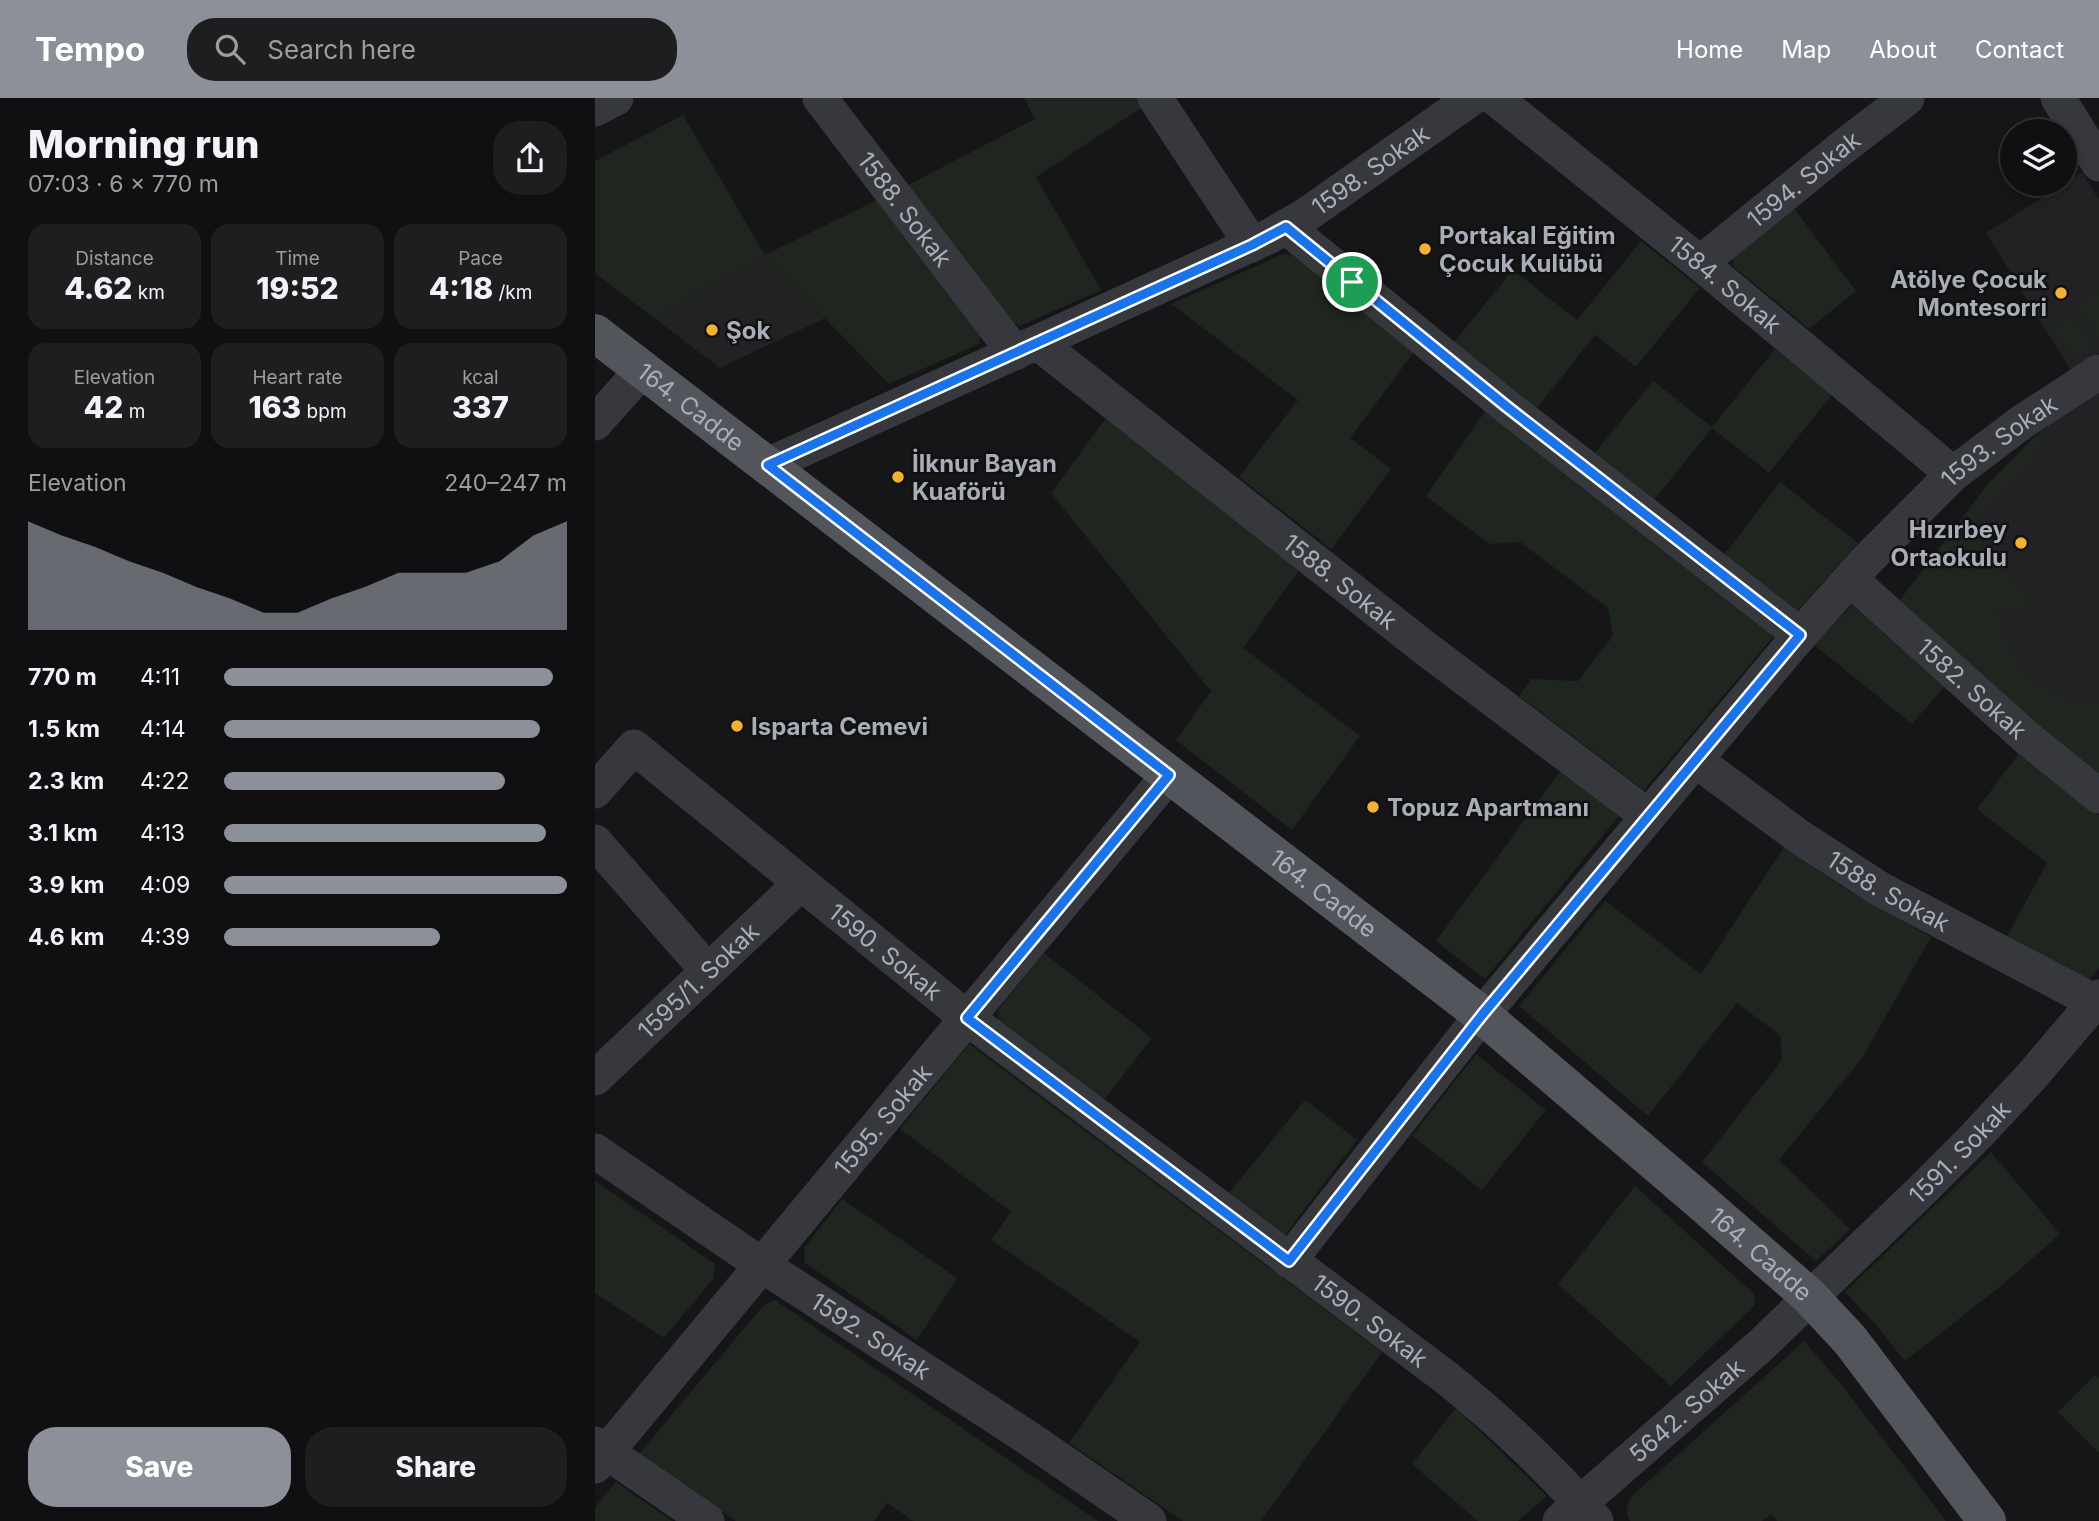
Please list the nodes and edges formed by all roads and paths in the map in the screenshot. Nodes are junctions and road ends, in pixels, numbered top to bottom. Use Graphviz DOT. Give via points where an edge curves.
graph roads {
  1 [pos="616,98"];
  2 [pos="820,98"];
  3 [pos="1155,98"];
  4 [pos="1472,98"];
  5 [pos="1495,98"];
  6 [pos="1907,98"];
  7 [pos="2058,98"];
  8 [pos="595,109"];
  9 [pos="2099,164"];
  10 [pos="1286,227"];
  11 [pos="1252,245"];
  12 [pos="1700,263"];
  13 [pos="595,333"];
  14 [pos="1026,348"];
  15 [pos="643,369"];
  16 [pos="2099,372"];
  17 [pos="595,424"];
  18 [pos="768,465"];
  19 [pos="1953,474"];
  20 [pos="1850,579"];
  21 [pos="1800,635"];
  22 [pos="1695,760"];
  23 [pos="1169,775"];
  24 [pos="595,790"];
  25 [pos="2099,796"];
  26 [pos="1648,816"];
  27 [pos="595,842"];
  28 [pos="801,883"];
  29 [pos="708,971"];
  30 [pos="2097,1000"];
  31 [pos="1482,1015"];
  32 [pos="967,1018"];
  33 [pos="595,1077"];
  34 [pos="595,1151"];
  35 [pos="1289,1261"];
  36 [pos="762,1265"];
  37 [pos="1810,1297"];
  38 [pos="599,1453"];
  39 [pos="1579,1515"];
  40 [pos="707,1521"];
  41 [pos="1149,1521"];
  42 [pos="1987,1521"];
  1 -- 8 [label="street"];
  2 -- 14 [label="street, 1588. Sokak"];
  3 -- 11 [label="street"];
  4 -- 10 [label="street, 1598. Sokak"];
  5 -- 12 [label="street, 1584. Sokak"];
  6 -- 12 [label="street, 1594. Sokak"];
  7 -- 9 [label="street"];
  10 -- 11 [label="street, 1598. Sokak"];
  10 -- 21 [label="street"];
  11 -- 14 [label="street, 1598. Sokak"];
  12 -- 19 [label="street, 1584. Sokak"];
  13 -- 15 [label="main road, 164. Cadde"];
  14 -- 18 [label="street, 1598. Sokak"];
  14 -- 26 [label="street, 1588. Sokak"];
  15 -- 17 [label="street"];
  15 -- 18 [label="main road, 164. Cadde"];
  16 -- 19 [label="street, 1593. Sokak"];
  18 -- 23 [label="main road, 164. Cadde"];
  19 -- 20 [label="street, 1593. Sokak"];
  20 -- 21 [label="street, 1593. Sokak"];
  20 -- 25 [label="street, 1582. Sokak"];
  21 -- 22 [label="street, 1593. Sokak"];
  22 -- 26 [label="street, 1593. Sokak"];
  22 -- 30 [label="street, 1588. Sokak" via="1879,889"];
  23 -- 31 [label="main road, 164. Cadde"];
  23 -- 32 [label="street, 1595. Sokak"];
  24 -- 28 [label="street, 1590. Sokak" via="634,747"];
  26 -- 31 [label="street, 1593. Sokak"];
  27 -- 29 [label="street"];
  28 -- 29 [label="street, 1595/1. Sokak"];
  28 -- 32 [label="street, 1590. Sokak"];
  29 -- 33 [label="street, 1595/1. Sokak"];
  30 -- 37 [label="street, 1591. Sokak" via="1976,1136"];
  31 -- 35 [label="street, 1593. Sokak"];
  31 -- 37 [label="main road, 164. Cadde"];
  32 -- 35 [label="street, 1590. Sokak"];
  32 -- 36 [label="street, 1595. Sokak"];
  34 -- 36 [label="street, 1592. Sokak"];
  35 -- 39 [label="street, 1590. Sokak" via="1484,1409 1531,1452"];
  36 -- 38 [label="street, 1595. Sokak"];
  36 -- 41 [label="street, 1592. Sokak"];
  37 -- 39 [label="street, 5642. Sokak"];
  37 -- 42 [label="main road, 164. Cadde" via="1850,1340"];
  38 -- 40 [label="street"];
}
